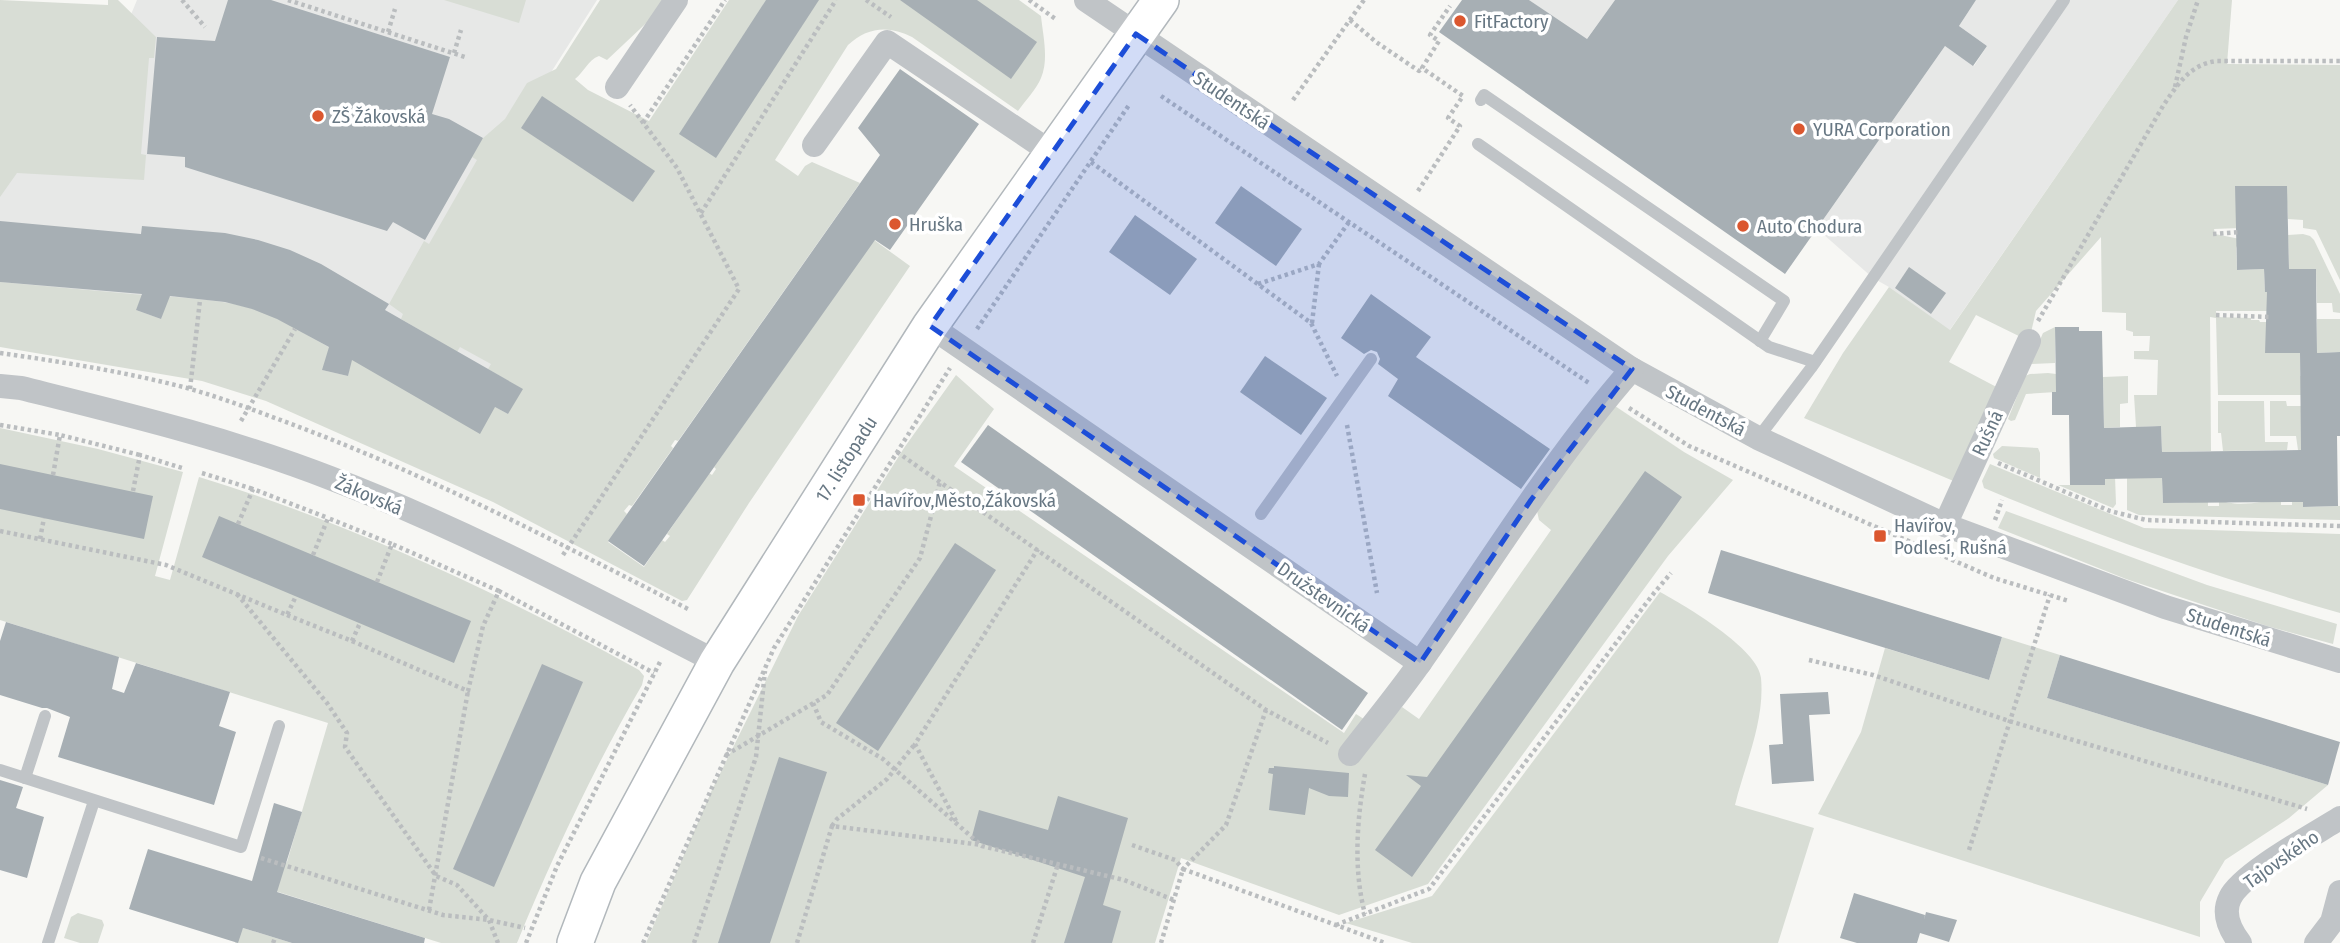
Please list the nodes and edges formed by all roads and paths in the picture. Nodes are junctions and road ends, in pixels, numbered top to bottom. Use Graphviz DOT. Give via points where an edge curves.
graph roads {
  1 [pos="182,0"];
  2 [pos="288,0"];
  3 [pos="676,0"];
  4 [pos="725,0"];
  5 [pos="836,0"];
  6 [pos="1029,0"];
  7 [pos="1086,0"];
  8 [pos="1161,0"];
  9 [pos="1364,0"];
  10 [pos="2064,0"];
  11 [pos="2198,0"];
  12 [pos="1450,6"];
  13 [pos="396,9"];
  14 [pos="1057,20"];
  15 [pos="1350,20"];
  16 [pos="205,27"];
  17 [pos="461,30"];
  18 [pos="388,32"];
  19 [pos="1136,34"];
  20 [pos="454,53"];
  21 [pos="465,57"];
  22 [pos="2340,61"];
  23 [pos="1422,68"];
  24 [pos="617,87"];
  25 [pos="2175,88"];
  26 [pos="1490,98"];
  27 [pos="1293,100"];
  28 [pos="1129,105"];
  29 [pos="643,123"];
  30 [pos="1478,144"];
  31 [pos="814,145"];
  32 [pos="1052,153"];
  33 [pos="1091,162"];
  34 [pos="1418,191"];
  35 [pos="700,214"];
  36 [pos="1349,222"];
  37 [pos="2240,232"];
  38 [pos="2213,234"];
  39 [pos="1319,264"];
  40 [pos="1258,284"];
  41 [pos="200,300"];
  42 [pos="2217,315"];
  43 [pos="2270,317"];
  44 [pos="1311,323"];
  45 [pos="930,326"];
  46 [pos="295,329"];
  47 [pos="2029,341"];
  48 [pos="1767,342"];
  49 [pos="963,349"];
  50 [pos="1371,359"];
  51 [pos="1815,362"];
  52 [pos="1632,369"];
  53 [pos="0,386"];
  54 [pos="190,389"];
  55 [pos="1343,398"];
  56 [pos="0,425"];
  57 [pos="60,435"];
  58 [pos="1758,438"];
  59 [pos="229,443"];
  60 [pos="897,452"];
  61 [pos="140,455"];
  62 [pos="1991,460"];
  63 [pos="182,468"];
  64 [pos="202,473"];
  65 [pos="53,475"];
  66 [pos="940,482"];
  67 [pos="253,489"];
  68 [pos="133,491"];
  69 [pos="1261,514"];
  70 [pos="44,518"];
  71 [pos="328,518"];
  72 [pos="238,524"];
  73 [pos="1945,525"];
  74 [pos="2340,526"];
  75 [pos="0,531"];
  76 [pos="40,539"];
  77 [pos="392,544"];
  78 [pos="1038,549"];
  79 [pos="313,555"];
  80 [pos="1671,573"];
  81 [pos="549,577"];
  82 [pos="377,582"];
  83 [pos="499,591"];
  84 [pos="1377,593"];
  85 [pos="237,594"];
  86 [pos="2050,595"];
  87 [pos="296,596"];
  88 [pos="287,615"];
  89 [pos="360,623"];
  90 [pos="672,639"];
  91 [pos="352,641"];
  92 [pos="1809,660"];
  93 [pos="2340,661"];
  94 [pos="717,662"];
  95 [pos="1420,663"];
  96 [pos="765,666"];
  97 [pos="654,673"];
  98 [pos="468,691"];
  99 [pos="813,703"];
  100 [pos="1266,710"];
  101 [pos="45,716"];
  102 [pos="2009,721"];
  103 [pos="279,726"];
  104 [pos="758,735"];
  105 [pos="915,744"];
  106 [pos="1350,754"];
  107 [pos="725,755"];
  108 [pos="895,769"];
  109 [pos="0,770"];
  110 [pos="25,778"];
  111 [pos="94,801"];
  112 [pos="2340,818"];
  113 [pos="959,825"];
  114 [pos="832,826"];
  115 [pos="1132,845"];
  116 [pos="982,846"];
  117 [pos="1969,850"];
  118 [pos="261,858"];
  119 [pos="1058,864"];
  120 [pos="1184,869"];
  121 [pos="436,876"];
  122 [pos="2340,892"];
  123 [pos="1174,900"];
  124 [pos="429,910"];
  125 [pos="1365,914"];
  126 [pos="489,920"];
  127 [pos="1336,925"];
  128 [pos="525,928"];
  129 [pos="48,943"];
  130 [pos="498,943"];
  131 [pos="526,943"];
  132 [pos="575,943"];
  133 [pos="643,943"];
  134 [pos="694,943"];
  135 [pos="797,943"];
  136 [pos="1034,943"];
  137 [pos="1161,943"];
  138 [pos="1385,943"];
  139 [pos="2240,943"];
  140 [pos="2316,943"];
  1 -- 16 [label="path"];
  2 -- 18 [label="path"];
  3 -- 24 [label="street"];
  4 -- 29 [label="path"];
  5 -- 35 [label="path"];
  6 -- 14 [label="path"];
  7 -- 19 [label="street, Studentská"];
  8 -- 19 [label="street, 17. listopadu"];
  9 -- 15 [label="path"];
  10 -- 51 [label="lane"];
  11 -- 25 [label="path"];
  12 -- 23 [label="path" via="1430,35 1439,41"];
  13 -- 18 [label="path"];
  15 -- 23 [label="path" via="1399,59 1419,71"];
  15 -- 27 [label="path"];
  17 -- 20 [label="path"];
  18 -- 20 [label="path"];
  19 -- 32 [label="street, 17. listopadu"];
  19 -- 52 [label="street, Studentská"];
  20 -- 21 [label="path"];
  22 -- 25 [label="path" via="2204,62"];
  23 -- 34 [label="path" via="1463,96 1448,118 1460,126"];
  24 -- 29 [label="path"];
  25 -- 47 [label="path" via="2043,309"];
  26 -- 48 [label="lane" via="1784,301"];
  28 -- 33 [label="path"];
  29 -- 35 [label="path" via="677,168"];
  30 -- 48 [label="lane"];
  31 -- 32 [label="street" via="887,42"];
  32 -- 45 [label="street, 17. listopadu"];
  33 -- 40 [label="path"];
  33 -- 49 [label="path"];
  35 -- 81 [label="path" via="738,289"];
  36 -- 39 [label="path"];
  37 -- 38 [label="path"];
  39 -- 40 [label="path"];
  39 -- 44 [label="path"];
  40 -- 44 [label="path"];
  41 -- 54 [label="path"];
  42 -- 43 [label="path"];
  44 -- 55 [label="path" via="1340,382"];
  45 -- 49 [label="street, Družstevnická"];
  45 -- 94 [label="street, 17. listopadu"];
  46 -- 59 [label="path"];
  47 -- 73 [label="street, Rušná"];
  48 -- 51 [label="lane"];
  49 -- 60 [label="path"];
  49 -- 95 [label="street, Družstevnická"];
  50 -- 55 [label="lane"];
  51 -- 58 [label="lane"];
  52 -- 58 [label="street, Studentská"];
  52 -- 95 [label="street" via="1531,500"];
  53 -- 59 [label="street, Žákovská" via="21,387"];
  55 -- 69 [label="lane"];
  55 -- 84 [label="path"];
  56 -- 57 [label="path"];
  57 -- 61 [label="path"];
  57 -- 65 [label="path"];
  58 -- 73 [label="street, Studentská"];
  59 -- 81 [label="street, Žákovská" via="330,478 481,542"];
  60 -- 66 [label="path"];
  60 -- 96 [label="path"];
  61 -- 63 [label="path"];
  61 -- 68 [label="path"];
  62 -- 74 [label="path" via="2110,511 2146,520"];
  64 -- 67 [label="path"];
  66 -- 78 [label="path"];
  66 -- 99 [label="path" via="920,558 827,695"];
  67 -- 71 [label="path"];
  67 -- 72 [label="path"];
  70 -- 76 [label="path"];
  71 -- 77 [label="path"];
  71 -- 79 [label="path"];
  73 -- 93 [label="street, Studentská" via="2165,607"];
  75 -- 76 [label="path"];
  76 -- 85 [label="path" via="166,565"];
  77 -- 82 [label="path"];
  77 -- 83 [label="path"];
  78 -- 100 [label="path"];
  78 -- 105 [label="path"];
  80 -- 125 [label="path" via="1429,889"];
  81 -- 90 [label="street, Žákovská"];
  83 -- 97 [label="path"];
  83 -- 98 [label="path" via="483,626"];
  85 -- 88 [label="path"];
  85 -- 121 [label="path" via="327,703 347,733 345,747"];
  86 -- 102 [label="path"];
  87 -- 88 [label="path"];
  88 -- 91 [label="path"];
  89 -- 91 [label="path"];
  90 -- 94 [label="street, Žákovská"];
  90 -- 97 [label="path"];
  91 -- 98 [label="path"];
  92 -- 102 [label="path" via="1879,677"];
  94 -- 132 [label="street, 17. listopadu" via="598,882"];
  95 -- 106 [label="street"];
  96 -- 104 [label="path"];
  96 -- 107 [label="path"];
  97 -- 131 [label="path" via="557,866"];
  98 -- 121 [label="path"];
  99 -- 104 [label="path"];
  99 -- 108 [label="path" via="821,722"];
  100 -- 106 [label="path"];
  100 -- 120 [label="path" via="1226,825"];
  101 -- 110 [label="lane"];
  102 -- 112 [label="path"];
  102 -- 117 [label="path"];
  103 -- 111 [label="lane" via="241,847"];
  104 -- 107 [label="path"];
  104 -- 134 [label="path" via="756,757"];
  105 -- 108 [label="path"];
  105 -- 113 [label="path"];
  106 -- 125 [label="path" via="1369,750 1359,819 1358,867"];
  107 -- 133 [label="path"];
  108 -- 113 [label="path"];
  108 -- 114 [label="path"];
  109 -- 110 [label="lane"];
  110 -- 111 [label="lane"];
  111 -- 129 [label="lane"];
  112 -- 139 [label="street, Tajovského" via="2248,877 2230,897 2227,916"];
  113 -- 116 [label="path"];
  114 -- 116 [label="path"];
  114 -- 135 [label="path"];
  115 -- 120 [label="path" via="1175,860"];
  116 -- 119 [label="path"];
  118 -- 124 [label="path"];
  119 -- 123 [label="path" via="1124,880"];
  119 -- 136 [label="path"];
  120 -- 123 [label="path"];
  120 -- 127 [label="path"];
  121 -- 124 [label="path"];
  121 -- 126 [label="path" via="457,885"];
  122 -- 140 [label="street" via="2332,922"];
  123 -- 137 [label="path"];
  124 -- 126 [label="path"];
  125 -- 127 [label="path"];
  126 -- 128 [label="path"];
  126 -- 130 [label="path"];
  127 -- 138 [label="path"];
}
